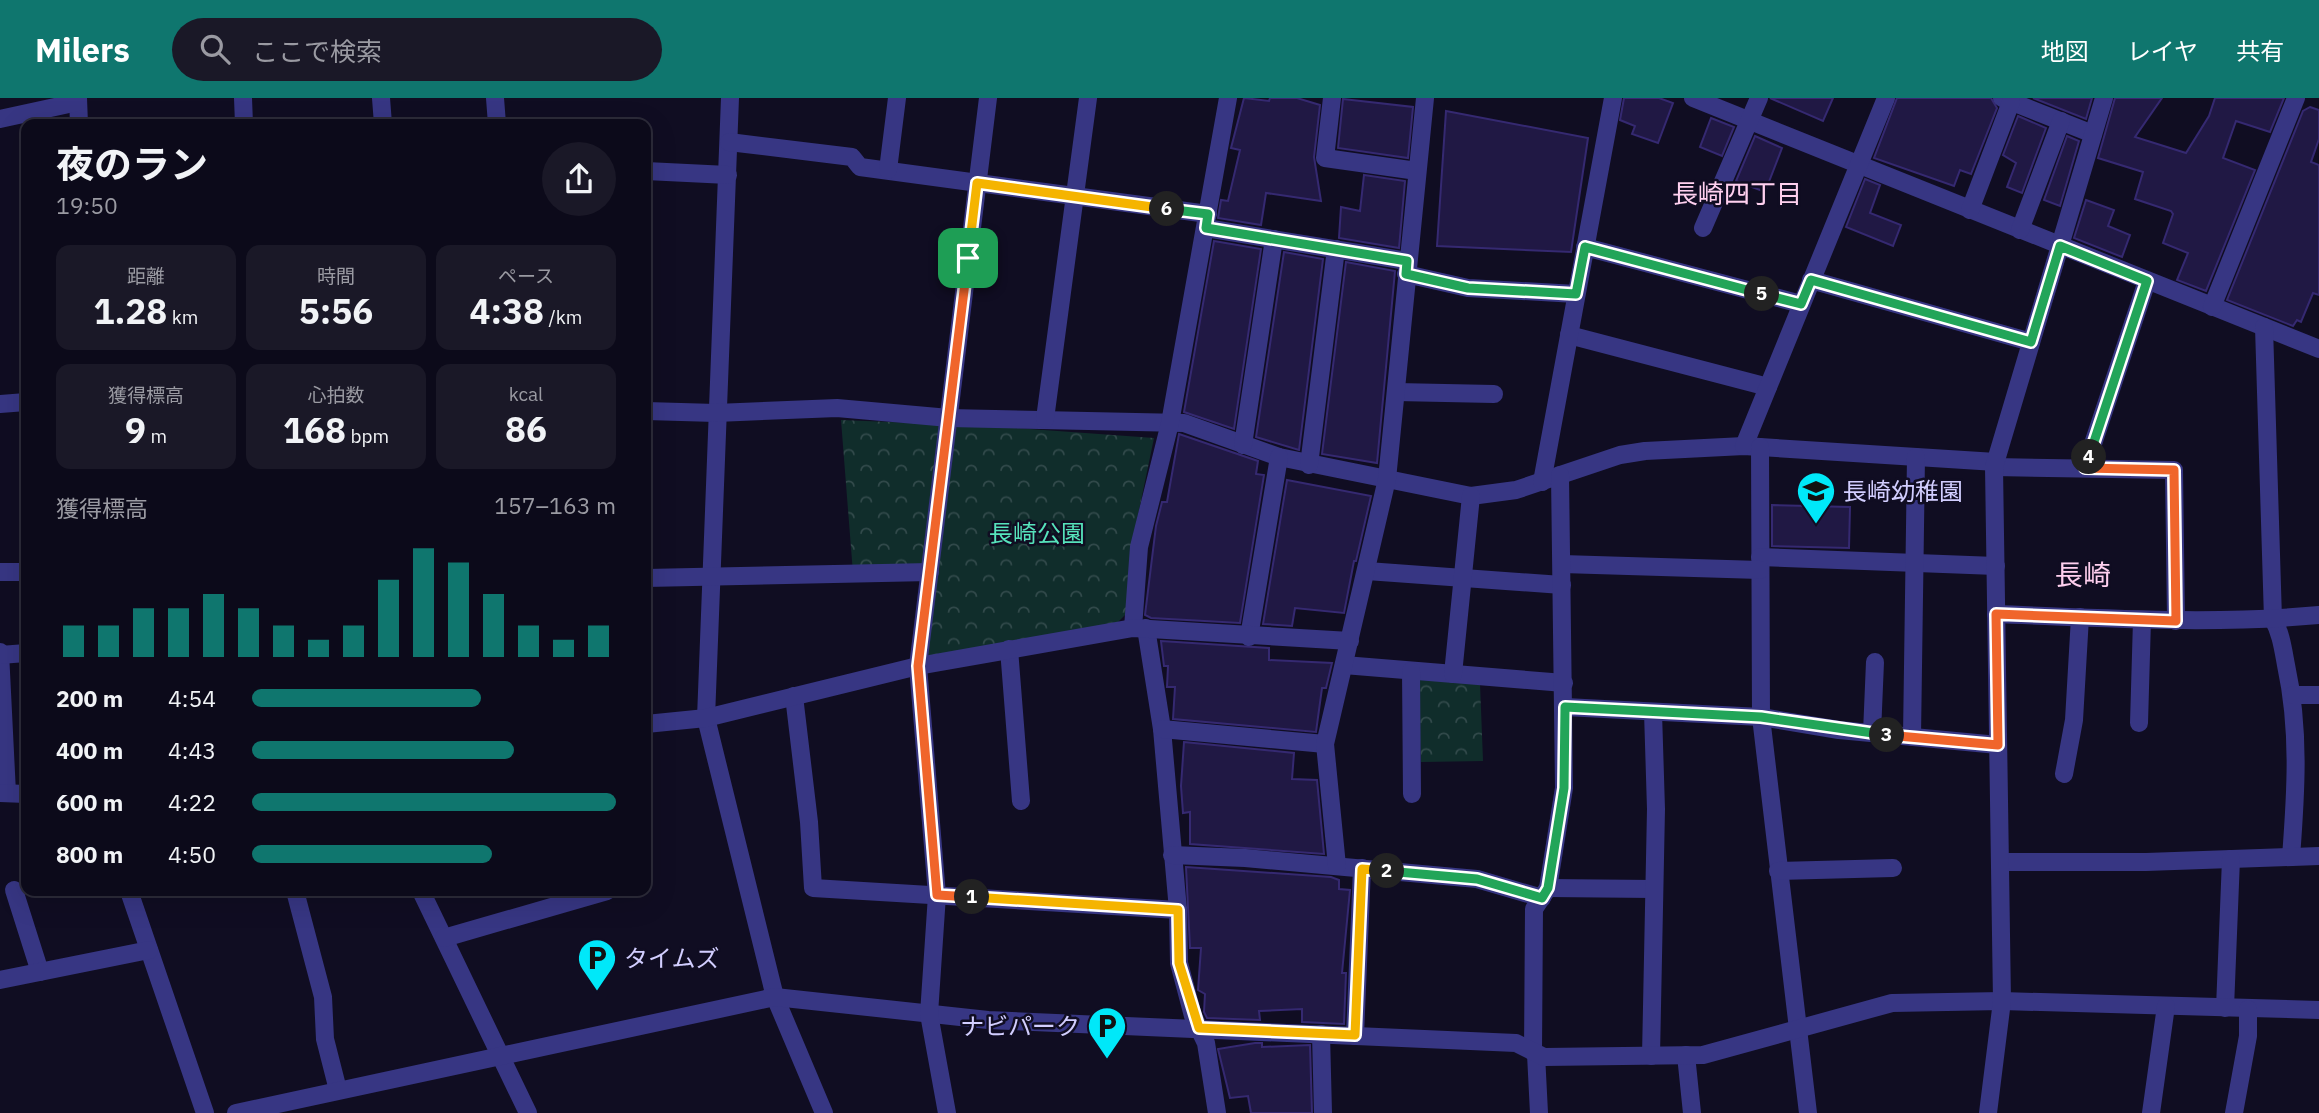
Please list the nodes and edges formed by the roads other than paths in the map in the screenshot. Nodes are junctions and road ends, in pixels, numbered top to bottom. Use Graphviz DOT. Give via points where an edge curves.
graph roads {
  1 [pos="243,98"];
  2 [pos="381,98"];
  3 [pos="495,98"];
  4 [pos="730,98"];
  5 [pos="897,98"];
  6 [pos="988,98"];
  7 [pos="1088,98"];
  8 [pos="1228,98"];
  9 [pos="1332,98"];
  10 [pos="1425,98"];
  11 [pos="1613,98"];
  12 [pos="1693,98"];
  13 [pos="1759,98"];
  14 [pos="1886,98"];
  15 [pos="2104,98"];
  16 [pos="2296,98"];
  17 [pos="78,100"];
  18 [pos="2007,100"];
  19 [pos="0,119"];
  20 [pos="79,119"];
  21 [pos="244,119"];
  22 [pos="383,119"];
  23 [pos="497,119"];
  24 [pos="1749,121"];
  25 [pos="2061,121"];
  26 [pos="2093,134"];
  27 [pos="729,142"];
  28 [pos="1857,165"];
  29 [pos="888,170"];
  30 [pos="651,171"];
  31 [pos="1417,172"];
  32 [pos="728,175"];
  33 [pos="977,183"];
  34 [pos="1075,197"];
  35 [pos="1970,210"];
  36 [pos="1207,221"];
  37 [pos="1703,228"];
  38 [pos="2020,230"];
  39 [pos="1274,239"];
  40 [pos="2060,246"];
  41 [pos="1585,247"];
  42 [pos="1336,249"];
  43 [pos="1407,267"];
  44 [pos="1811,280"];
  45 [pos="2147,281"];
  46 [pos="1576,294"];
  47 [pos="1801,304"];
  48 [pos="2212,307"];
  49 [pos="2264,327"];
  50 [pos="1569,335"];
  51 [pos="2031,342"];
  52 [pos="2319,349"];
  53 [pos="1768,387"];
  54 [pos="1396,393"];
  55 [pos="1494,394"];
  56 [pos="21,402"];
  57 [pos="0,404"];
  58 [pos="651,411"];
  59 [pos="716,413"];
  60 [pos="949,418"];
  61 [pos="1045,419"];
  62 [pos="1170,423"];
  63 [pos="1244,445"];
  64 [pos="1752,447"];
  65 [pos="1279,457"];
  66 [pos="1916,457"];
  67 [pos="1995,464"];
  68 [pos="1309,465"];
  69 [pos="2085,468"];
  70 [pos="1560,475"];
  71 [pos="1387,479"];
  72 [pos="1542,482"];
  73 [pos="1471,496"];
  74 [pos="1760,563"];
  75 [pos="1916,563"];
  76 [pos="1562,564"];
  77 [pos="1996,566"];
  78 [pos="1367,571"];
  79 [pos="0,572"];
  80 [pos="21,572"];
  81 [pos="930,572"];
  82 [pos="712,576"];
  83 [pos="651,578"];
  84 [pos="1462,578"];
  85 [pos="1562,585"];
  86 [pos="1996,614"];
  87 [pos="2319,615"];
  88 [pos="2080,617"];
  89 [pos="2273,619"];
  90 [pos="2141,620"];
  91 [pos="2176,621"];
  92 [pos="1140,628"];
  93 [pos="1249,637"];
  94 [pos="1350,641"];
  95 [pos="1009,649"];
  96 [pos="21,653"];
  97 [pos="1,654"];
  98 [pos="1875,662"];
  99 [pos="1344,665"];
  100 [pos="918,666"];
  101 [pos="1411,671"];
  102 [pos="1453,674"];
  103 [pos="1564,683"];
  104 [pos="2293,695"];
  105 [pos="2319,695"];
  106 [pos="794,696"];
  107 [pos="1565,707"];
  108 [pos="1653,712"];
  109 [pos="1761,717"];
  110 [pos="706,718"];
  111 [pos="651,723"];
  112 [pos="2139,723"];
  113 [pos="1162,729"];
  114 [pos="1872,733"];
  115 [pos="1912,737"];
  116 [pos="1325,744"];
  117 [pos="1998,745"];
  118 [pos="2064,774"];
  119 [pos="3,793"];
  120 [pos="21,794"];
  121 [pos="1412,794"];
  122 [pos="1021,801"];
  123 [pos="1172,855"];
  124 [pos="2319,856"];
  125 [pos="2291,857"];
  126 [pos="2231,859"];
  127 [pos="2001,862"];
  128 [pos="1337,866"];
  129 [pos="1893,868"];
  130 [pos="1362,869"];
  131 [pos="1777,871"];
  132 [pos="1654,889"];
  133 [pos="14,890"];
  134 [pos="1545,893"];
  135 [pos="937,895"];
  136 [pos="131,896"];
  137 [pos="296,896"];
  138 [pos="423,896"];
  139 [pos="590,896"];
  140 [pos="1178,910"];
  141 [pos="444,938"];
  142 [pos="149,950"];
  143 [pos="40,972"];
  144 [pos="0,980"];
  145 [pos="775,998"];
  146 [pos="2003,1001"];
  147 [pos="2166,1006"];
  148 [pos="2225,1008"];
  149 [pos="2248,1009"];
  150 [pos="2319,1010"];
  151 [pos="929,1014"];
  152 [pos="1199,1028"];
  153 [pos="1798,1029"];
  154 [pos="1321,1034"];
  155 [pos="1355,1035"];
  156 [pos="1535,1053"];
  157 [pos="1686,1055"];
  158 [pos="500,1056"];
  159 [pos="1651,1056"];
  160 [pos="338,1090"];
  161 [pos="205,1113"];
  162 [pos="236,1113"];
  163 [pos="528,1113"];
  164 [pos="824,1113"];
  165 [pos="947,1113"];
  166 [pos="1217,1113"];
  167 [pos="1323,1113"];
  168 [pos="1539,1113"];
  169 [pos="1692,1113"];
  170 [pos="1808,1113"];
  171 [pos="1988,1113"];
  172 [pos="2151,1113"];
  173 [pos="2234,1113"];
  1 -- 21 [label="street"];
  2 -- 22 [label="street"];
  3 -- 23 [label="street"];
  4 -- 27 [label="street"];
  5 -- 29 [label="street"];
  6 -- 33 [label="street"];
  7 -- 34 [label="street"];
  8 -- 36 [label="street"];
  9 -- 31 [label="street" via="1325,158"];
  10 -- 31 [label="street"];
  11 -- 41 [label="street"];
  12 -- 24 [label="street"];
  13 -- 24 [label="street"];
  14 -- 28 [label="street"];
  15 -- 26 [label="street"];
  16 -- 48 [label="street"];
  17 -- 19 [label="street"];
  17 -- 20 [label="street"];
  18 -- 25 [label="street"];
  18 -- 35 [label="street"];
  24 -- 28 [label="street"];
  24 -- 37 [label="street"];
  25 -- 26 [label="street"];
  25 -- 38 [label="street"];
  26 -- 40 [label="street"];
  27 -- 29 [label="street" via="852,157 860,167"];
  27 -- 32 [label="street"];
  28 -- 35 [label="street"];
  28 -- 44 [label="street"];
  29 -- 33 [label="street"];
  30 -- 32 [label="street"];
  31 -- 43 [label="street"];
  32 -- 59 [label="street"];
  33 -- 34 [label="street"];
  33 -- 60 [label="street"];
  34 -- 36 [label="street"];
  34 -- 61 [label="street"];
  35 -- 38 [label="street"];
  36 -- 39 [label="street"];
  36 -- 62 [label="street"];
  38 -- 40 [label="street"];
  39 -- 42 [label="street"];
  39 -- 63 [label="street"];
  40 -- 45 [label="street"];
  40 -- 51 [label="street"];
  41 -- 46 [label="street"];
  41 -- 47 [label="street"];
  42 -- 43 [label="street"];
  42 -- 68 [label="street"];
  43 -- 46 [label="street" via="1468,288"];
  43 -- 54 [label="street"];
  44 -- 47 [label="street"];
  44 -- 51 [label="street"];
  45 -- 48 [label="street"];
  45 -- 69 [label="street"];
  46 -- 50 [label="street"];
  47 -- 53 [label="street"];
  48 -- 49 [label="street"];
  49 -- 52 [label="street"];
  49 -- 89 [label="street"];
  50 -- 53 [label="street"];
  50 -- 72 [label="street"];
  51 -- 67 [label="street"];
  53 -- 64 [label="street"];
  54 -- 55 [label="street"];
  54 -- 71 [label="street"];
  56 -- 57 [label="street"];
  58 -- 59 [label="street"];
  59 -- 60 [label="street" via="837,408"];
  59 -- 82 [label="street"];
  60 -- 61 [label="street"];
  60 -- 81 [label="street"];
  61 -- 62 [label="street"];
  62 -- 63 [label="street" via="1184,423"];
  62 -- 92 [label="street" via="1139,547"];
  63 -- 65 [label="street"];
  64 -- 66 [label="street"];
  64 -- 70 [label="street" via="1632,453"];
  64 -- 74 [label="street"];
  65 -- 68 [label="street"];
  65 -- 93 [label="street"];
  66 -- 67 [label="street"];
  66 -- 75 [label="street"];
  67 -- 69 [label="street"];
  67 -- 77 [label="street"];
  68 -- 71 [label="street"];
  69 -- 91 [label="street" via="2174,470"];
  70 -- 72 [label="street"];
  70 -- 76 [label="street"];
  71 -- 73 [label="street"];
  71 -- 78 [label="street"];
  72 -- 73 [label="street" via="1516,491"];
  73 -- 84 [label="street"];
  74 -- 75 [label="street"];
  74 -- 76 [label="street"];
  74 -- 109 [label="street"];
  75 -- 77 [label="street"];
  75 -- 115 [label="street"];
  76 -- 85 [label="street"];
  77 -- 86 [label="street"];
  78 -- 84 [label="street"];
  78 -- 94 [label="street"];
  79 -- 80 [label="street"];
  81 -- 82 [label="street"];
  81 -- 100 [label="street"];
  82 -- 83 [label="street"];
  82 -- 110 [label="street"];
  84 -- 85 [label="street"];
  84 -- 102 [label="street"];
  85 -- 103 [label="street"];
  86 -- 88 [label="street"];
  86 -- 117 [label="street"];
  87 -- 89 [label="street"];
  88 -- 90 [label="street"];
  88 -- 118 [label="street" via="2074,720"];
  89 -- 91 [label="street"];
  89 -- 104 [label="street"];
  90 -- 91 [label="street"];
  90 -- 112 [label="street"];
  92 -- 93 [label="street"];
  92 -- 95 [label="street"];
  92 -- 113 [label="street"];
  93 -- 94 [label="street"];
  94 -- 99 [label="street"];
  95 -- 100 [label="street"];
  95 -- 122 [label="street"];
  96 -- 97 [label="street"];
  97 -- 119 [label="street"];
  98 -- 114 [label="street"];
  99 -- 101 [label="street"];
  99 -- 116 [label="street"];
  100 -- 106 [label="street"];
  100 -- 135 [label="street"];
  101 -- 102 [label="street"];
  101 -- 121 [label="street"];
  102 -- 103 [label="street"];
  103 -- 107 [label="street"];
  104 -- 105 [label="street"];
  104 -- 125 [label="street" via="2298,762"];
  106 -- 110 [label="street"];
  106 -- 135 [label="street" via="810,822 813,888"];
  107 -- 108 [label="street"];
  107 -- 134 [label="street" via="1564,788"];
  108 -- 109 [label="street"];
  108 -- 132 [label="street"];
  109 -- 114 [label="street"];
  109 -- 131 [label="street"];
  110 -- 111 [label="street"];
  110 -- 145 [label="street"];
  113 -- 116 [label="street"];
  113 -- 123 [label="street"];
  114 -- 115 [label="street"];
  115 -- 117 [label="street"];
  116 -- 128 [label="street"];
  117 -- 127 [label="street"];
  119 -- 120 [label="street"];
  123 -- 128 [label="street"];
  123 -- 140 [label="street"];
  124 -- 125 [label="street"];
  125 -- 126 [label="street"];
  126 -- 127 [label="street"];
  126 -- 148 [label="street"];
  127 -- 146 [label="street"];
  128 -- 130 [label="street"];
  129 -- 131 [label="street"];
  130 -- 134 [label="street" via="1477,879"];
  130 -- 155 [label="street"];
  131 -- 153 [label="street"];
  132 -- 134 [label="street"];
  132 -- 159 [label="street"];
  133 -- 143 [label="street"];
  134 -- 156 [label="street" via="1534,909"];
  135 -- 140 [label="street"];
  135 -- 151 [label="street"];
  136 -- 142 [label="street"];
  137 -- 160 [label="street" via="323,997 325,1040"];
  138 -- 141 [label="street"];
  139 -- 141 [label="street"];
  140 -- 152 [label="street" via="1179,963"];
  141 -- 158 [label="street"];
  142 -- 143 [label="street"];
  142 -- 161 [label="street"];
  143 -- 144 [label="street"];
  145 -- 151 [label="street"];
  145 -- 158 [label="street"];
  145 -- 164 [label="street"];
  146 -- 147 [label="street"];
  146 -- 153 [label="street" via="1892,1003"];
  146 -- 171 [label="street"];
  147 -- 148 [label="street"];
  147 -- 172 [label="street"];
  148 -- 149 [label="street"];
  149 -- 150 [label="street"];
  149 -- 173 [label="street" via="2248,1036"];
  151 -- 152 [label="street"];
  151 -- 165 [label="street"];
  152 -- 154 [label="street"];
  152 -- 166 [label="street" via="1206,1042"];
  153 -- 157 [label="street" via="1703,1055"];
  153 -- 170 [label="street"];
  154 -- 155 [label="street"];
  154 -- 167 [label="street"];
  155 -- 156 [label="street" via="1516,1043"];
  156 -- 159 [label="street" via="1544,1057"];
  156 -- 168 [label="street"];
  157 -- 159 [label="street"];
  157 -- 169 [label="street"];
  158 -- 160 [label="street"];
  158 -- 163 [label="street"];
  160 -- 162 [label="street"];
}
